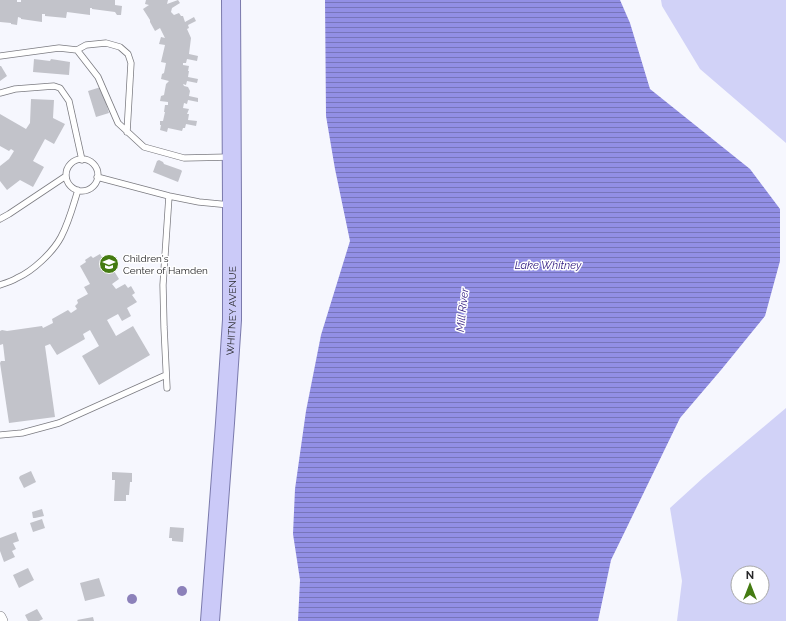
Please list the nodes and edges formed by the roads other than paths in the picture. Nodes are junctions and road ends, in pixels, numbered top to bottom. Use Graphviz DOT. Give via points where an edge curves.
graph roads {
  1 [pos="231,0"];
  2 [pos="77,50"];
  3 [pos="0,56"];
  4 [pos="0,93"];
  5 [pos="127,132"];
  6 [pos="232,157"];
  7 [pos="82,160"];
  8 [pos="66,176"];
  9 [pos="97,177"];
  10 [pos="78,190"];
  11 [pos="169,196"];
  12 [pos="232,205"];
  13 [pos="0,219"];
  14 [pos="0,285"];
  15 [pos="166,376"];
  16 [pos="167,388"];
  17 [pos="0,436"];
  18 [pos="0,617"];
  19 [pos="2,621"];
  20 [pos="210,621"];
  1 -- 6 [label="main road, WHITNEY AVENUE"];
  2 -- 3 [label="lane" via="59,48"];
  2 -- 5 [label="lane" via="98,77 118,123"];
  2 -- 5 [label="lane" via="86,45 106,43 120,47 128,54 130,63"];
  4 -- 7 [label="lane" via="14,89 54,86 60,88 69,100"];
  5 -- 6 [label="lane" via="144,147 184,158"];
  6 -- 12 [label="main road, WHITNEY AVENUE"];
  7 -- 8 [label="lane" via="72,162"];
  7 -- 9 [label="lane" via="92,163"];
  8 -- 10 [label="lane" via="69,185"];
  8 -- 13 [label="lane"];
  9 -- 10 [label="lane" via="88,189"];
  9 -- 11 [label="lane"];
  10 -- 14 [label="lane" via="64,231 53,249 30,271"];
  11 -- 12 [label="lane"];
  11 -- 15 [label="lane" via="163,285"];
  12 -- 20 [label="main road, WHITNEY AVENUE" via="232,320"];
  15 -- 16 [label="lane"];
  15 -- 17 [label="lane" via="59,423"];
  18 -- 19 [label="street"];
}
